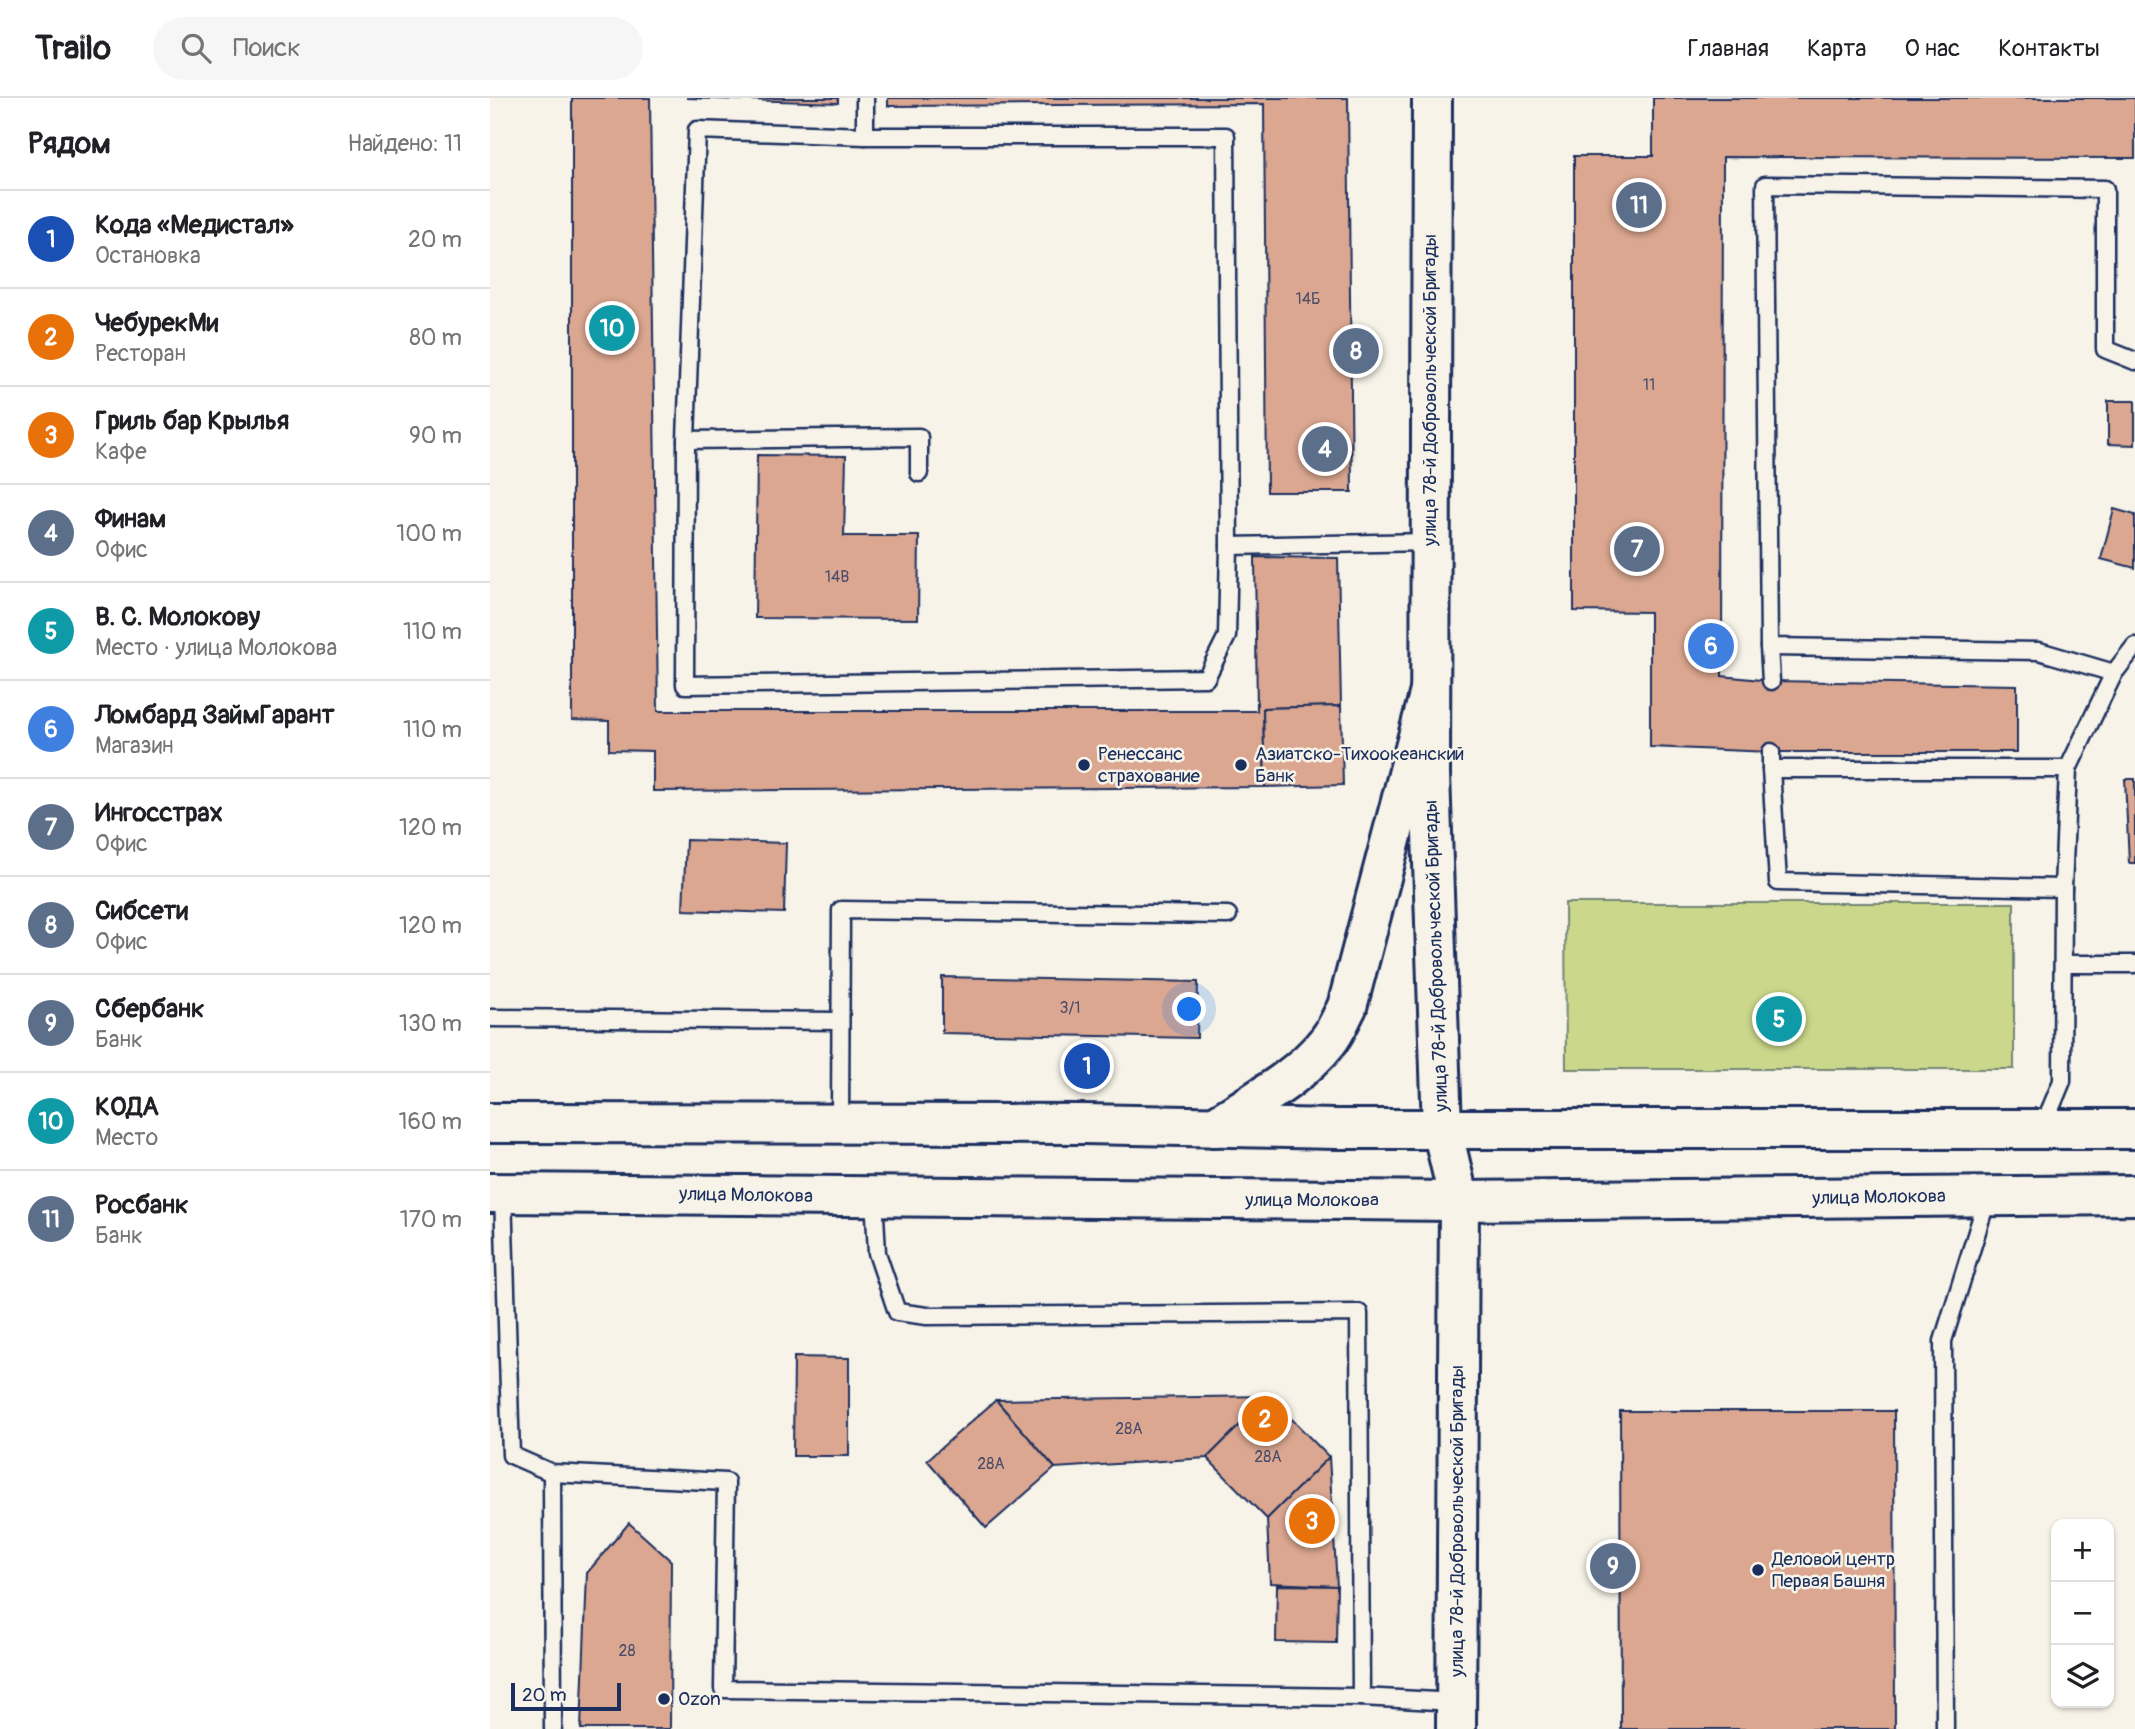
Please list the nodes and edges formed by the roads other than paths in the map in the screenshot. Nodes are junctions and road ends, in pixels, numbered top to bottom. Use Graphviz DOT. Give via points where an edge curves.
graph roads {
  1 [pos="865,98"];
  2 [pos="1433,98"];
  3 [pos="865,136"];
  4 [pos="2135,361"];
  5 [pos="686,440"];
  6 [pos="919,473"];
  7 [pos="1429,542"];
  8 [pos="1229,546"];
  9 [pos="2135,646"];
  10 [pos="1769,647"];
  11 [pos="2115,673"];
  12 [pos="1771,681"];
  13 [pos="1430,691"];
  14 [pos="1771,752"];
  15 [pos="1771,769"];
  16 [pos="2068,769"];
  17 [pos="2063,888"];
  18 [pos="1228,915"];
  19 [pos="2063,964"];
  20 [pos="2135,964"];
  21 [pos="490,1018"];
  22 [pos="839,1021"];
  23 [pos="490,1123"];
  24 [pos="840,1124"];
  25 [pos="1214,1127"];
  26 [pos="1442,1129"];
  27 [pos="2135,1129"];
  28 [pos="2042,1130"];
  29 [pos="497,1193"];
  30 [pos="2135,1195"];
  31 [pos="874,1196"];
  32 [pos="1988,1196"];
  33 [pos="1459,1201"];
  34 [pos="552,1473"];
  35 [pos="1361,1697"];
  36 [pos="1456,1715"];
  37 [pos="553,1729"];
  38 [pos="1945,1729"];
  1 -- 3 [label="lane"];
  2 -- 7 [label="main road, улица 78-й Добровольческой Бригады"];
  3 -- 5 [label="lane" via="697,130"];
  3 -- 8 [label="lane" via="1226,136"];
  4 -- 10 [label="lane" via="2105,349 2105,189 1765,185"];
  5 -- 6 [label="lane" via="919,437"];
  5 -- 8 [label="lane" via="684,685 1206,678 1227,636"];
  7 -- 8 [label="lane"];
  7 -- 13 [label="main road, улица 78-й Добровольческой Бригады"];
  9 -- 11 [label="lane"];
  10 -- 11 [label="lane" via="2039,651"];
  10 -- 12 [label="lane"];
  11 -- 16 [label="lane"];
  13 -- 25 [label="main road" via="1347,1007 1328,1041 1300,1068"];
  13 -- 26 [label="main road, улица 78-й Добровольческой Бригады"];
  14 -- 15 [label="lane"];
  15 -- 16 [label="lane"];
  15 -- 17 [label="lane" via="1777,883"];
  16 -- 17 [label="lane"];
  17 -- 19 [label="lane"];
  18 -- 22 [label="lane" via="841,910"];
  19 -- 20 [label="lane"];
  19 -- 28 [label="lane" via="2062,1082"];
  21 -- 22 [label="lane"];
  22 -- 24 [label="lane"];
  23 -- 24 [label="main road"];
  24 -- 25 [label="main road"];
  25 -- 26 [label="main road"];
  26 -- 28 [label="main road"];
  26 -- 33 [label="main road, улица 78-й Добровольческой Бригады"];
  27 -- 28 [label="main road"];
  29 -- 31 [label="main road, улица Молокова"];
  29 -- 34 [label="lane" via="511,1455"];
  30 -- 32 [label="main road, улица Молокова"];
  31 -- 33 [label="main road, улица Молокова"];
  31 -- 35 [label="lane" via="877,1253 897,1312 927,1316 1359,1314"];
  32 -- 33 [label="main road, улица Молокова"];
  32 -- 38 [label="lane" via="1943,1341"];
  33 -- 36 [label="main road, улица 78-й Добровольческой Бригады"];
  34 -- 35 [label="lane" via="726,1482 723,1689"];
  34 -- 37 [label="lane"];
  35 -- 36 [label="lane"];
}
